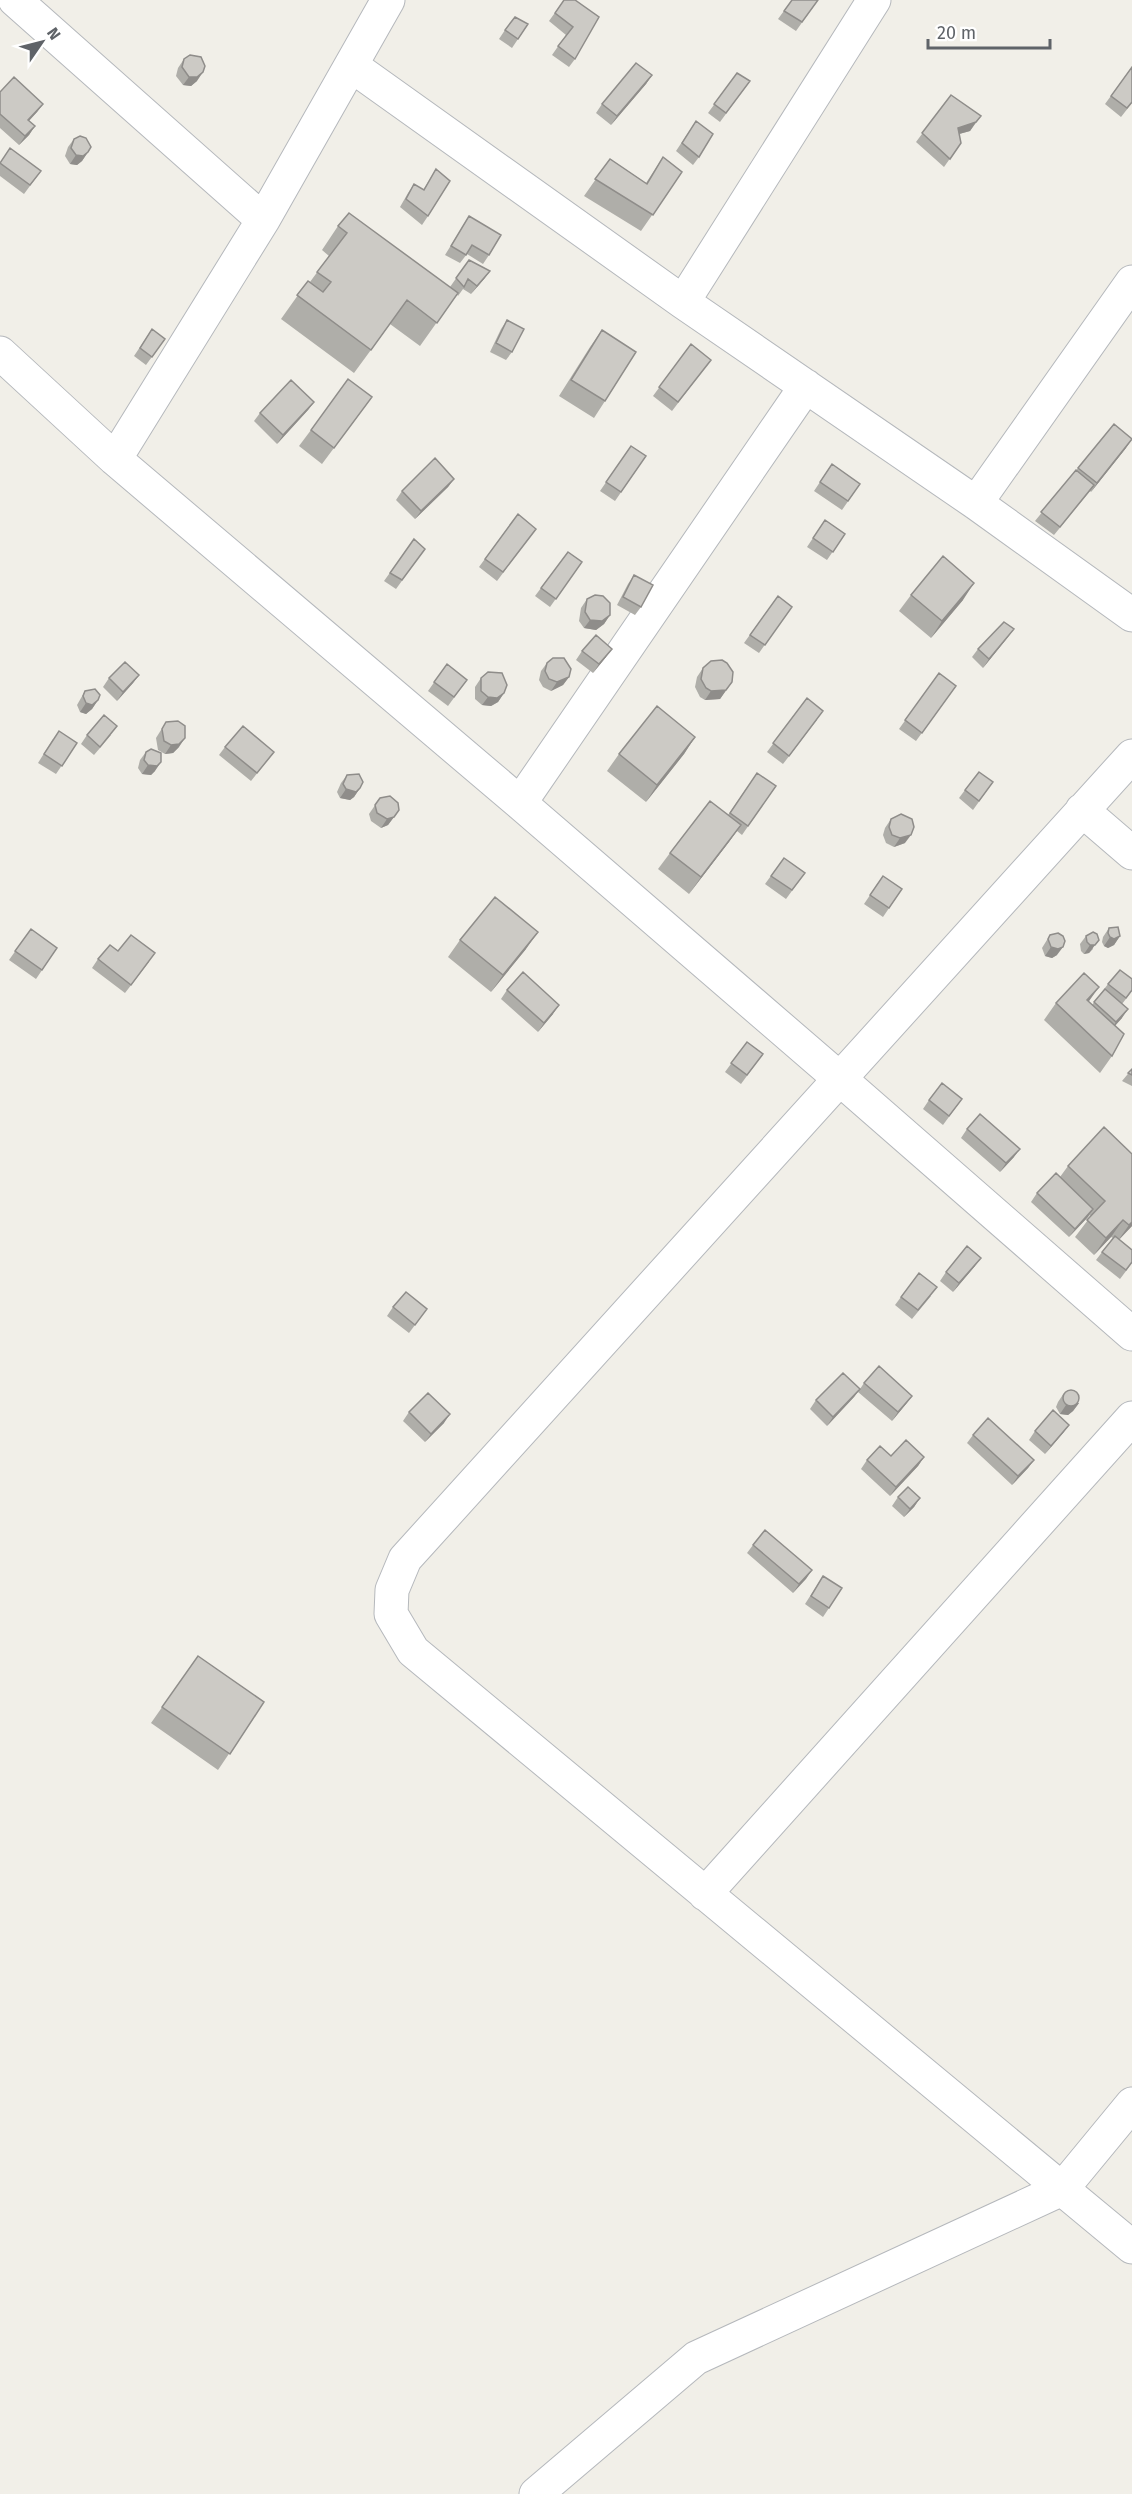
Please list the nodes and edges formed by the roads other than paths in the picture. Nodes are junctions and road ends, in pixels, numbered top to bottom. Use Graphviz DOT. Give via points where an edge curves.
graph roads {
  1 [pos="15,0"];
  2 [pos="388,0"];
  3 [pos="874,0"];
  4 [pos="352,66"];
  5 [pos="263,220"];
  6 [pos="1132,282"];
  7 [pos="683,302"];
  8 [pos="0,353"];
  9 [pos="806,386"];
  10 [pos="115,459"];
  11 [pos="976,503"];
  12 [pos="1132,615"];
  13 [pos="1132,756"];
  14 [pos="520,803"];
  15 [pos="1082,810"];
  16 [pos="1132,853"];
  17 [pos="840,1079"];
  18 [pos="1132,1334"];
  19 [pos="1132,1418"];
  20 [pos="705,1894"];
  21 [pos="1132,2104"];
  22 [pos="1062,2189"];
  23 [pos="1132,2247"];
  24 [pos="536,2494"];
  1 -- 5 [label="street"];
  2 -- 4 [label="street"];
  3 -- 7 [label="street"];
  4 -- 5 [label="street"];
  4 -- 7 [label="street"];
  5 -- 10 [label="street"];
  6 -- 11 [label="street"];
  7 -- 9 [label="street"];
  8 -- 10 [label="street"];
  9 -- 11 [label="street"];
  9 -- 14 [label="street"];
  10 -- 14 [label="street"];
  11 -- 12 [label="street"];
  13 -- 15 [label="street"];
  14 -- 17 [label="street"];
  15 -- 16 [label="street"];
  15 -- 17 [label="street"];
  17 -- 18 [label="street"];
  17 -- 20 [label="street" via="405,1559 392,1590 391,1614 413,1651"];
  19 -- 20 [label="street"];
  20 -- 22 [label="street"];
  21 -- 22 [label="street"];
  22 -- 23 [label="street"];
  22 -- 24 [label="street" via="696,2358"];
}
